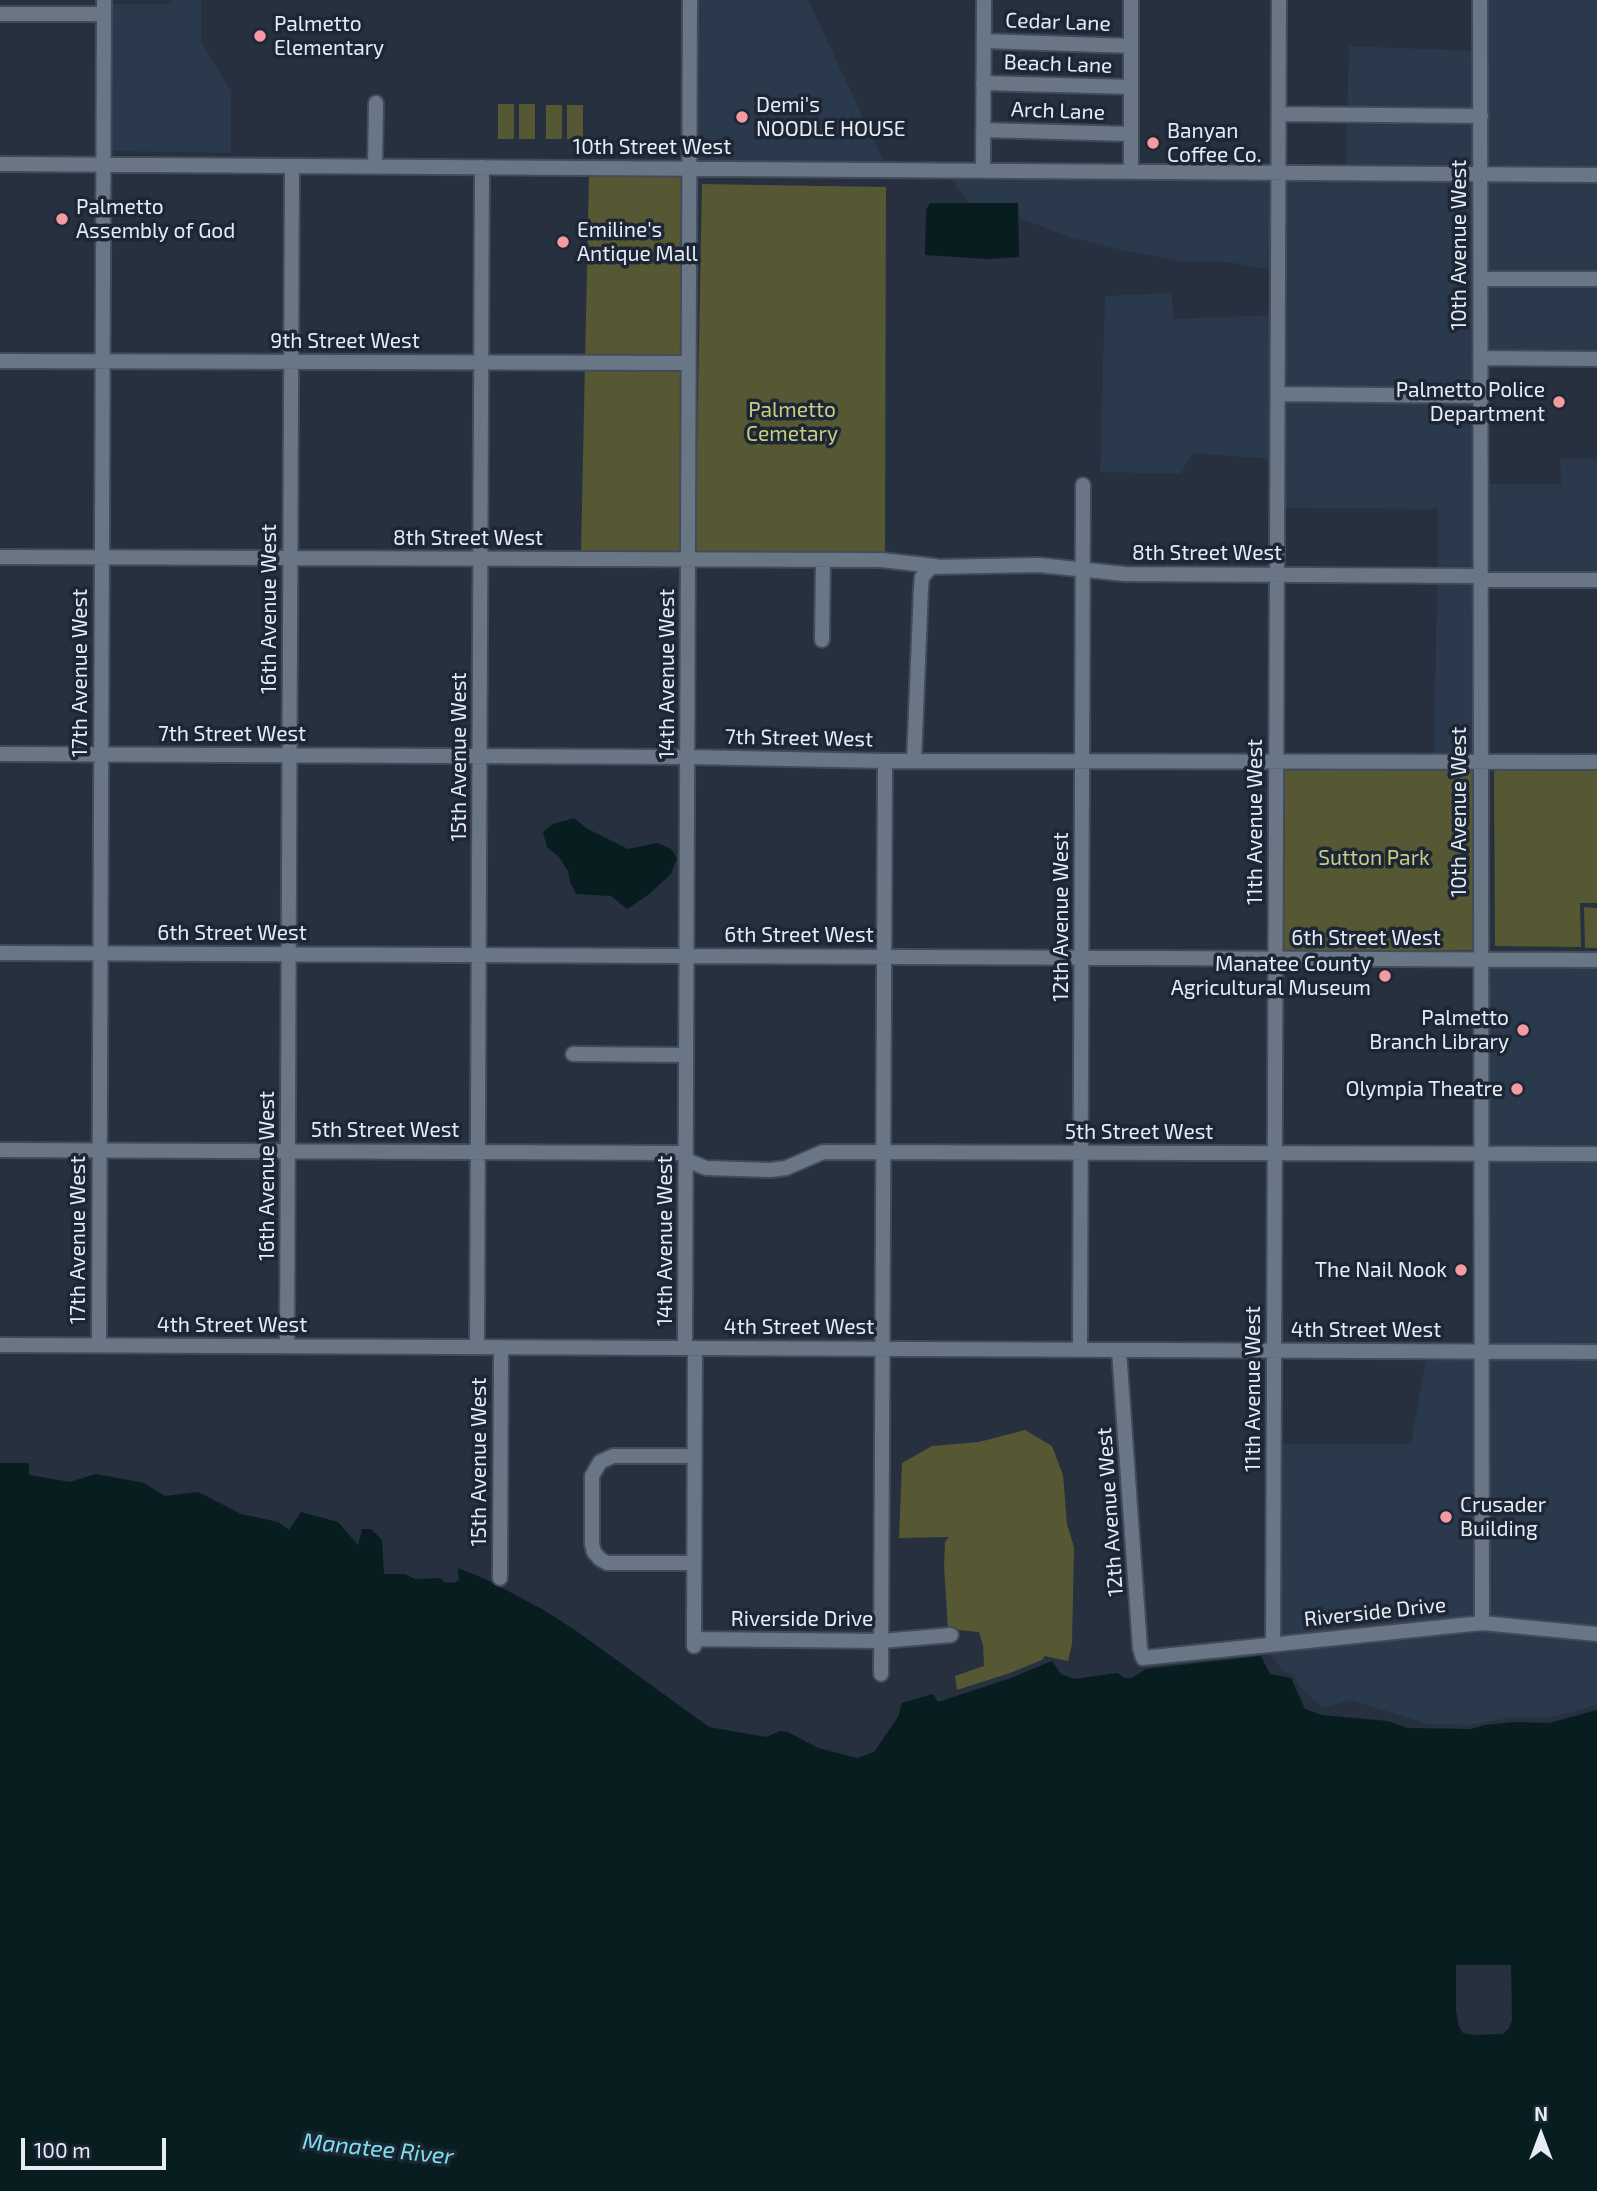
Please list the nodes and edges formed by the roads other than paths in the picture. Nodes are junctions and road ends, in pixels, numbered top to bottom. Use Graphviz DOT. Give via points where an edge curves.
graph roads {
  1 [pos="690,0"];
  2 [pos="984,0"];
  3 [pos="1131,0"];
  4 [pos="1279,0"];
  5 [pos="1480,0"];
  6 [pos="104,7"];
  7 [pos="0,14"];
  8 [pos="984,41"];
  9 [pos="1131,46"];
  10 [pos="984,83"];
  11 [pos="1131,88"];
  12 [pos="376,103"];
  13 [pos="1279,114"];
  14 [pos="1481,116"];
  15 [pos="983,130"];
  16 [pos="1131,134"];
  17 [pos="0,164"];
  18 [pos="103,164"];
  19 [pos="292,166"];
  20 [pos="375,166"];
  21 [pos="482,167"];
  22 [pos="690,168"];
  23 [pos="984,170"];
  24 [pos="1131,172"];
  25 [pos="1279,173"];
  26 [pos="1480,174"];
  27 [pos="1597,175"];
  28 [pos="1481,279"];
  29 [pos="1597,279"];
  30 [pos="1480,359"];
  31 [pos="1597,359"];
  32 [pos="0,360"];
  33 [pos="103,361"];
  34 [pos="291,362"];
  35 [pos="481,363"];
  36 [pos="689,363"];
  37 [pos="1278,394"];
  38 [pos="1480,396"];
  39 [pos="1083,485"];
  40 [pos="0,557"];
  41 [pos="102,557"];
  42 [pos="291,558"];
  43 [pos="481,559"];
  44 [pos="688,559"];
  45 [pos="822,560"];
  46 [pos="933,566"];
  47 [pos="1083,570"];
  48 [pos="1276,574"];
  49 [pos="1480,578"];
  50 [pos="1597,580"];
  51 [pos="822,640"];
  52 [pos="0,754"];
  53 [pos="101,754"];
  54 [pos="290,755"];
  55 [pos="480,756"];
  56 [pos="688,757"];
  57 [pos="885,761"];
  58 [pos="915,761"];
  59 [pos="1082,761"];
  60 [pos="1276,761"];
  61 [pos="1480,761"];
  62 [pos="1597,762"];
  63 [pos="0,953"];
  64 [pos="100,953"];
  65 [pos="289,954"];
  66 [pos="479,955"];
  67 [pos="687,956"];
  68 [pos="884,957"];
  69 [pos="1081,957"];
  70 [pos="1275,958"];
  71 [pos="1480,959"];
  72 [pos="1597,960"];
  73 [pos="573,1054"];
  74 [pos="686,1055"];
  75 [pos="0,1150"];
  76 [pos="99,1150"];
  77 [pos="288,1151"];
  78 [pos="478,1152"];
  79 [pos="883,1152"];
  80 [pos="1081,1153"];
  81 [pos="1275,1153"];
  82 [pos="1481,1153"];
  83 [pos="1597,1154"];
  84 [pos="686,1156"];
  85 [pos="0,1345"];
  86 [pos="99,1346"];
  87 [pos="287,1346"];
  88 [pos="477,1347"];
  89 [pos="501,1347"];
  90 [pos="690,1348"];
  91 [pos="883,1349"];
  92 [pos="1080,1349"];
  93 [pos="1119,1350"];
  94 [pos="1274,1350"];
  95 [pos="1483,1351"];
  96 [pos="1597,1352"];
  97 [pos="695,1455"];
  98 [pos="694,1563"];
  99 [pos="500,1577"];
  100 [pos="1482,1623"];
  101 [pos="1597,1634"];
  102 [pos="951,1635"];
  103 [pos="881,1641"];
  104 [pos="694,1643"];
  105 [pos="1273,1643"];
  106 [pos="1156,1658"];
  107 [pos="881,1674"];
  1 -- 22 [label="street, 14th Avenue West"];
  2 -- 8 [label="street"];
  3 -- 9 [label="street"];
  4 -- 13 [label="street, 11th Avenue West"];
  5 -- 14 [label="street, 10th Avenue West"];
  6 -- 7 [label="street"];
  6 -- 18 [label="street, 17th Avenue West"];
  8 -- 9 [label="street, Cedar Lane"];
  8 -- 10 [label="street"];
  9 -- 11 [label="street"];
  10 -- 11 [label="street, Beach Lane"];
  10 -- 15 [label="street"];
  11 -- 16 [label="street"];
  12 -- 20 [label="street"];
  13 -- 14 [label="street"];
  13 -- 25 [label="street, 11th Avenue West"];
  14 -- 26 [label="street, 10th Avenue West"];
  15 -- 16 [label="street, Arch Lane"];
  15 -- 23 [label="street"];
  16 -- 24 [label="street"];
  17 -- 18 [label="street, 10th Street West"];
  18 -- 19 [label="street, 10th Street West"];
  18 -- 33 [label="street, 17th Avenue West"];
  19 -- 20 [label="street, 10th Street West"];
  19 -- 34 [label="street, 16th Avenue West"];
  20 -- 21 [label="street, 10th Street West"];
  21 -- 22 [label="street, 10th Street West"];
  21 -- 35 [label="street, 15th Avenue West"];
  22 -- 23 [label="street, 10th Street West"];
  22 -- 36 [label="street, 14th Avenue West"];
  23 -- 24 [label="street, 10th Street West"];
  24 -- 25 [label="street, 10th Street West"];
  25 -- 26 [label="street, 10th Street West"];
  25 -- 37 [label="street, 11th Avenue West"];
  26 -- 27 [label="street, 10th Street West"];
  26 -- 28 [label="street, 10th Avenue West"];
  28 -- 29 [label="street"];
  28 -- 30 [label="street, 10th Avenue West"];
  30 -- 31 [label="street"];
  30 -- 38 [label="street, 10th Avenue West"];
  32 -- 33 [label="street, 9th Street West"];
  33 -- 34 [label="street, 9th Street West"];
  33 -- 41 [label="street, 17th Avenue West"];
  34 -- 35 [label="street, 9th Street West"];
  34 -- 42 [label="street, 16th Avenue West"];
  35 -- 36 [label="street, 9th Street West"];
  35 -- 43 [label="street, 15th Avenue West"];
  36 -- 44 [label="street, 14th Avenue West"];
  37 -- 38 [label="street"];
  37 -- 48 [label="street, 11th Avenue West"];
  38 -- 49 [label="street, 10th Avenue West"];
  39 -- 47 [label="street, 12th Avenue West"];
  40 -- 41 [label="street, 8th Street West"];
  41 -- 42 [label="street, 8th Street West"];
  41 -- 53 [label="street, 17th Avenue West"];
  42 -- 43 [label="street, 8th Street West"];
  42 -- 54 [label="street, 16th Avenue West"];
  43 -- 44 [label="street, 8th Street West"];
  43 -- 55 [label="street, 15th Avenue West"];
  44 -- 45 [label="street, 8th Street West"];
  44 -- 56 [label="street, 14th Avenue West"];
  45 -- 46 [label="street, 8th Street West"];
  45 -- 51 [label="street"];
  46 -- 47 [label="street, 8th Street West" via="1039,565"];
  46 -- 58 [label="street" via="922,578 921,588"];
  47 -- 48 [label="street, 8th Street West"];
  47 -- 59 [label="street, 12th Avenue West"];
  48 -- 49 [label="street, 8th Street West"];
  48 -- 60 [label="street, 11th Avenue West"];
  49 -- 50 [label="street, 8th Street West"];
  49 -- 61 [label="street, 10th Avenue West"];
  52 -- 53 [label="street, 7th Street West"];
  53 -- 54 [label="street, 7th Street West"];
  53 -- 64 [label="street, 17th Avenue West"];
  54 -- 55 [label="street, 7th Street West"];
  54 -- 65 [label="street, 16th Avenue West"];
  55 -- 56 [label="street, 7th Street West"];
  55 -- 66 [label="street, 15th Avenue West"];
  56 -- 57 [label="street, 7th Street West"];
  56 -- 67 [label="street, 14th Avenue West"];
  57 -- 58 [label="street, 7th Street West"];
  57 -- 68 [label="street"];
  58 -- 59 [label="street, 7th Street West"];
  59 -- 60 [label="street, 7th Street West"];
  59 -- 69 [label="street, 12th Avenue West"];
  60 -- 61 [label="street, 7th Street West"];
  60 -- 70 [label="street, 11th Avenue West"];
  61 -- 62 [label="street, 7th Street West"];
  61 -- 71 [label="street, 10th Avenue West"];
  63 -- 64 [label="street, 6th Street West"];
  64 -- 65 [label="street, 6th Street West"];
  64 -- 76 [label="street, 17th Avenue West"];
  65 -- 66 [label="street, 6th Street West"];
  65 -- 77 [label="street, 16th Avenue West"];
  66 -- 67 [label="street, 6th Street West"];
  66 -- 78 [label="street, 15th Avenue West"];
  67 -- 68 [label="street, 6th Street West"];
  67 -- 74 [label="street, 14th Avenue West"];
  68 -- 69 [label="street, 6th Street West"];
  68 -- 79 [label="street"];
  69 -- 70 [label="street, 6th Street West"];
  69 -- 80 [label="street, 12th Avenue West"];
  70 -- 71 [label="street, 6th Street West"];
  70 -- 81 [label="street, 11th Avenue West"];
  71 -- 72 [label="street, 6th Street West"];
  71 -- 82 [label="street, 10th Avenue West"];
  73 -- 74 [label="street"];
  74 -- 84 [label="street, 14th Avenue West"];
  75 -- 76 [label="street, 5th Street West"];
  76 -- 77 [label="street, 5th Street West"];
  76 -- 86 [label="street, 17th Avenue West"];
  77 -- 78 [label="street, 5th Street West"];
  77 -- 87 [label="street, 16th Avenue West"];
  78 -- 84 [label="street, 5th Street West"];
  78 -- 88 [label="street, 15th Avenue West"];
  79 -- 80 [label="street, 5th Street West"];
  79 -- 84 [label="street, 5th Street West" via="823,1152 770,1170 706,1168"];
  79 -- 91 [label="street"];
  80 -- 81 [label="street, 5th Street West"];
  80 -- 92 [label="street, 12th Avenue West"];
  81 -- 82 [label="street, 5th Street West"];
  81 -- 94 [label="street, 11th Avenue West"];
  82 -- 83 [label="street, 5th Street West"];
  82 -- 95 [label="street, 10th Avenue West"];
  84 -- 90 [label="street, 14th Avenue West"];
  85 -- 86 [label="street, 4th Street West"];
  86 -- 87 [label="street, 4th Street West"];
  87 -- 88 [label="street, 4th Street West"];
  88 -- 89 [label="street, 4th Street West"];
  89 -- 90 [label="street, 4th Street West"];
  89 -- 99 [label="street, 15th Avenue West"];
  90 -- 91 [label="street, 4th Street West"];
  90 -- 97 [label="street, 14th Avenue West"];
  91 -- 92 [label="street, 4th Street West"];
  91 -- 103 [label="street"];
  92 -- 93 [label="street, 4th Street West"];
  93 -- 94 [label="street, 4th Street West"];
  93 -- 106 [label="street, 12th Avenue West" via="1140,1648 1143,1658"];
  94 -- 95 [label="street, 4th Street West"];
  94 -- 105 [label="street, 11th Avenue West"];
  95 -- 96 [label="street, 4th Street West"];
  95 -- 100 [label="street, 10th Avenue West"];
  97 -- 98 [label="street, 14th Avenue West"];
  97 -- 98 [label="street" via="613,1456 600,1462 592,1476 592,1544 600,1559 607,1563"];
  98 -- 104 [label="street, 14th Avenue West"];
  100 -- 101 [label="street, Riverside Drive"];
  100 -- 105 [label="street, Riverside Drive"];
  102 -- 103 [label="street, Riverside Drive"];
  103 -- 104 [label="street, Riverside Drive"];
  103 -- 107 [label="street"];
  105 -- 106 [label="street, Riverside Drive"];
}
